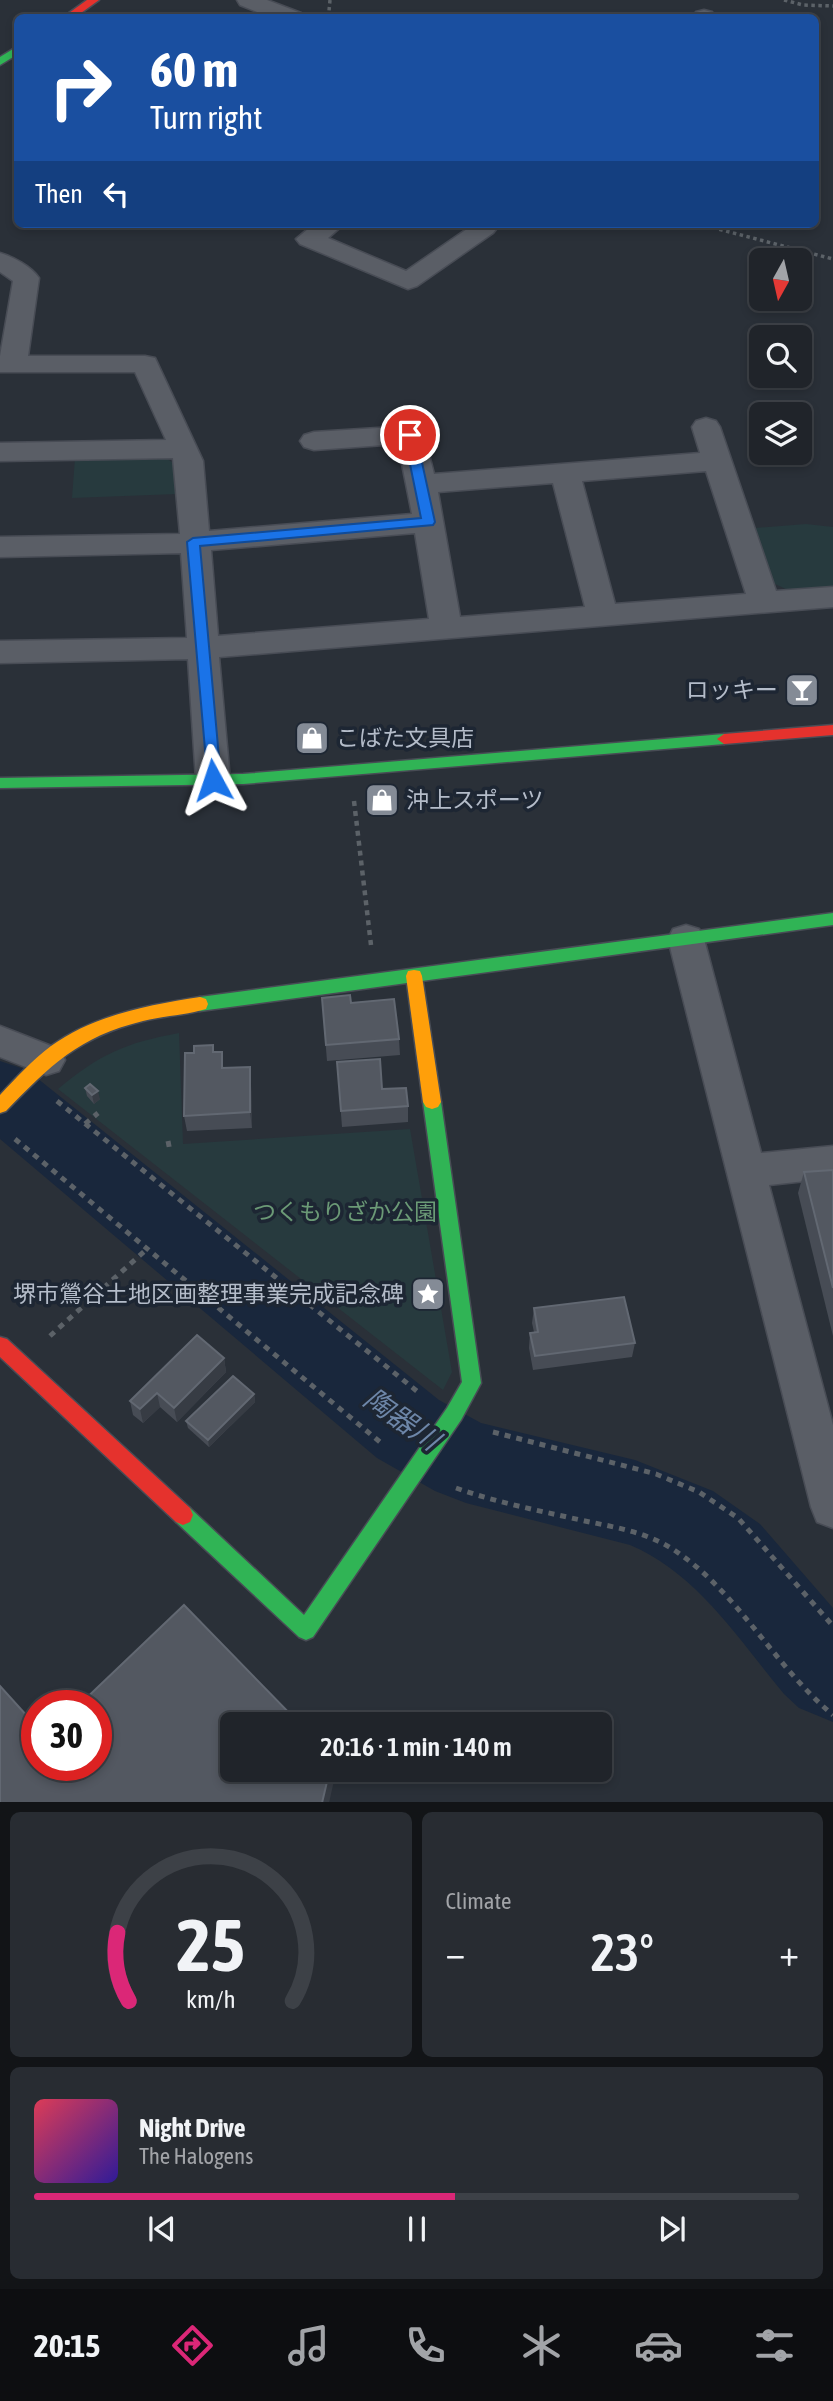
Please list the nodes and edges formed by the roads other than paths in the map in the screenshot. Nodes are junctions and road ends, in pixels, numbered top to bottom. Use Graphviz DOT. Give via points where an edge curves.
graph roads {
  1 [pos="94,0"];
  2 [pos="248,0"];
  3 [pos="73,14"];
  4 [pos="283,14"];
  5 [pos="325,228"];
  6 [pos="484,228"];
  7 [pos="0,261"];
  8 [pos="6,363"];
  9 [pos="706,427"];
  10 [pos="314,441"];
  11 [pos="183,449"];
  12 [pos="0,452"];
  13 [pos="717,461"];
  14 [pos="565,472"];
  15 [pos="422,484"];
  16 [pos="429,522"];
  17 [pos="193,542"];
  18 [pos="0,547"];
  19 [pos="833,597"];
  20 [pos="764,602"];
  21 [pos="603,615"];
  22 [pos="446,628"];
  23 [pos="202,648"];
  24 [pos="0,652"];
  25 [pos="833,730"];
  26 [pos="213,780"];
  27 [pos="0,783"];
  28 [pos="833,919"];
  29 [pos="686,939"];
  30 [pos="414,976"];
  31 [pos="0,1041"];
  32 [pos="34,1072"];
  33 [pos="0,1106"];
  34 [pos="833,1162"];
  35 [pos="746,1171"];
  36 [pos="0,1345"];
  37 [pos="823,1423"];
  38 [pos="833,1507"];
  1 -- 3 [label="street"];
  2 -- 4 [label="street"];
  5 -- 6 [label="street" via="309,239 408,281"];
  7 -- 8 [label="street" via="26,278"];
  8 -- 11 [label="street" via="145,364"];
  9 -- 13 [label="street"];
  10 -- 15 [label="street" via="410,435"];
  11 -- 12 [label="street"];
  11 -- 17 [label="street" via="189,461"];
  13 -- 14 [label="street"];
  13 -- 20 [label="street"];
  14 -- 15 [label="street"];
  14 -- 21 [label="street"];
  15 -- 16 [label="street"];
  16 -- 17 [label="street"];
  16 -- 22 [label="street"];
  17 -- 18 [label="street"];
  17 -- 23 [label="street"];
  19 -- 20 [label="street"];
  20 -- 21 [label="street"];
  21 -- 22 [label="street"];
  22 -- 23 [label="street"];
  23 -- 24 [label="street"];
  23 -- 26 [label="street"];
  25 -- 26 [label="street"];
  26 -- 27 [label="street"];
  28 -- 29 [label="street"];
  29 -- 30 [label="street"];
  29 -- 35 [label="street"];
  30 -- 32 [label="street" via="115,1020 72,1042"];
  30 -- 36 [label="street" via="472,1383 306,1630"];
  31 -- 32 [label="street"];
  32 -- 33 [label="street"];
  34 -- 35 [label="street"];
  35 -- 37 [label="street"];
  37 -- 38 [label="street"];
}
